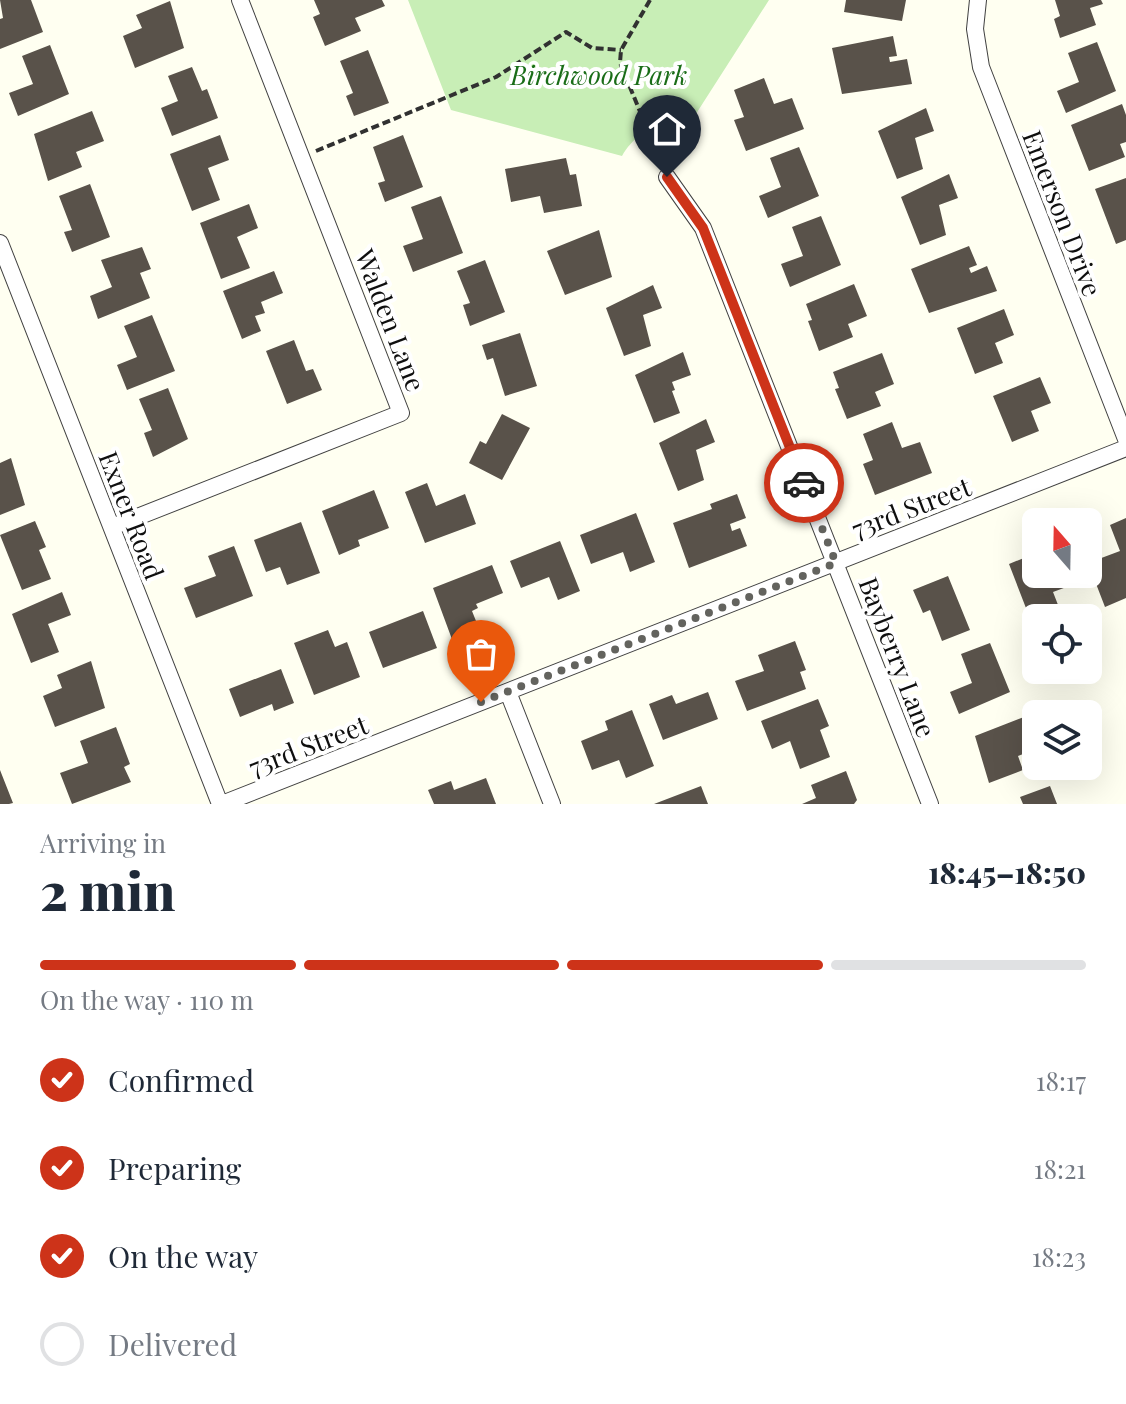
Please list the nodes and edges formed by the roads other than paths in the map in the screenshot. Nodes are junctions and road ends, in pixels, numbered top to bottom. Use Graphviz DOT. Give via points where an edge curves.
graph roads {
  1 [pos="240,0"];
  2 [pos="978,0"];
  3 [pos="667,177"];
  4 [pos="0,243"];
  5 [pos="1126,439"];
  6 [pos="1126,448"];
  7 [pos="112,527"];
  8 [pos="836,563"];
  9 [pos="508,692"];
  10 [pos="221,804"];
  11 [pos="552,804"];
  12 [pos="930,804"];
  1 -- 7 [label="street, Walden Lane" via="401,413"];
  2 -- 5 [label="street, Emerson Drive" via="975,29 981,67"];
  3 -- 8 [label="street, Bayberry Lane" via="703,228"];
  4 -- 7 [label="street, Exner Road"];
  6 -- 8 [label="street, 73rd Street"];
  7 -- 10 [label="street, Exner Road"];
  8 -- 9 [label="street, 73rd Street"];
  8 -- 12 [label="street, Bayberry Lane"];
  9 -- 10 [label="street, 73rd Street"];
  9 -- 11 [label="street"];
}
